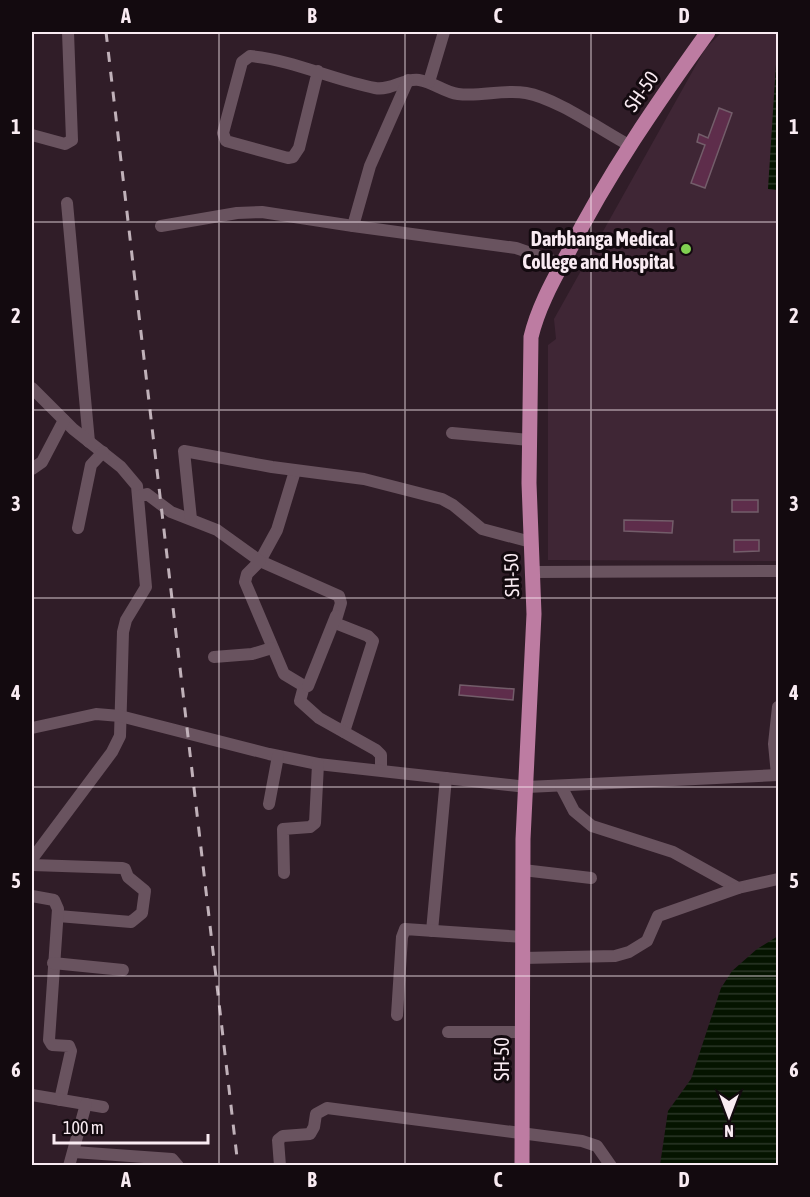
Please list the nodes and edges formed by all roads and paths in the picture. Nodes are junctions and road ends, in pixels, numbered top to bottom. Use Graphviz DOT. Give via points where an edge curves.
graph roads {
  1 [pos="68,32"];
  2 [pos="444,32"];
  3 [pos="708,32"];
  4 [pos="318,71"];
  5 [pos="408,80"];
  6 [pos="429,82"];
  7 [pos="32,135"];
  8 [pos="629,145"];
  9 [pos="67,203"];
  10 [pos="161,226"];
  11 [pos="353,226"];
  12 [pos="562,264"];
  13 [pos="32,388"];
  14 [pos="64,420"];
  15 [pos="452,433"];
  16 [pos="529,440"];
  17 [pos="89,442"];
  18 [pos="103,452"];
  19 [pos="32,469"];
  20 [pos="296,471"];
  21 [pos="139,496"];
  22 [pos="191,519"];
  23 [pos="78,528"];
  24 [pos="531,542"];
  25 [pos="260,561"];
  26 [pos="532,572"];
  27 [pos="778,572"];
  28 [pos="336,616"];
  29 [pos="272,648"];
  30 [pos="214,657"];
  31 [pos="308,686"];
  32 [pos="778,707"];
  33 [pos="120,716"];
  34 [pos="32,728"];
  35 [pos="344,732"];
  36 [pos="278,756"];
  37 [pos="318,764"];
  38 [pos="381,770"];
  39 [pos="778,775"];
  40 [pos="446,778"];
  41 [pos="561,786"];
  42 [pos="527,787"];
  43 [pos="269,804"];
  44 [pos="32,859"];
  45 [pos="32,865"];
  46 [pos="523,870"];
  47 [pos="284,873"];
  48 [pos="591,878"];
  49 [pos="778,879"];
  50 [pos="738,888"];
  51 [pos="32,896"];
  52 [pos="58,916"];
  53 [pos="432,931"];
  54 [pos="522,938"];
  55 [pos="522,957"];
  56 [pos="53,963"];
  57 [pos="123,970"];
  58 [pos="397,1015"];
  59 [pos="448,1032"];
  60 [pos="522,1032"];
  61 [pos="32,1095"];
  62 [pos="60,1100"];
  63 [pos="86,1104"];
  64 [pos="103,1107"];
  65 [pos="522,1133"];
  66 [pos="74,1152"];
  67 [pos="137,1160"];
  68 [pos="69,1166"];
  69 [pos="178,1166"];
  70 [pos="280,1166"];
  71 [pos="522,1166"];
  72 [pos="611,1166"];
  1 -- 7 [label="street" via="72,140 65,144"];
  2 -- 6 [label="street"];
  3 -- 8 [label="main road, SH-50"];
  4 -- 4 [label="street" via="257,56 245,57 223,133 226,141 293,157 299,148"];
  4 -- 5 [label="street" via="375,88"];
  5 -- 6 [label="street"];
  5 -- 11 [label="street" via="370,166"];
  6 -- 8 [label="street" via="458,94 529,93"];
  8 -- 12 [label="main road, SH-50"];
  9 -- 17 [label="street"];
  10 -- 11 [label="street" via="262,212"];
  11 -- 12 [label="street" via="516,248"];
  12 -- 16 [label="main road, SH-50" via="531,337"];
  13 -- 14 [label="street"];
  14 -- 17 [label="street"];
  14 -- 19 [label="street" via="42,462"];
  15 -- 16 [label="street"];
  16 -- 24 [label="main road, SH-50"];
  17 -- 18 [label="street"];
  18 -- 21 [label="street" via="131,477"];
  18 -- 23 [label="street" via="91,465"];
  20 -- 22 [label="street" via="184,451"];
  20 -- 24 [label="street" via="364,479 442,499 482,529"];
  20 -- 25 [label="street" via="277,530"];
  21 -- 22 [label="street" via="147,495 171,512"];
  21 -- 33 [label="street" via="146,587 123,632"];
  22 -- 25 [label="street" via="217,530"];
  24 -- 26 [label="main road, SH-50"];
  25 -- 28 [label="street" via="339,596 341,603"];
  25 -- 29 [label="street" via="247,574 245,582"];
  26 -- 27 [label="street"];
  26 -- 42 [label="main road, SH-50"];
  28 -- 31 [label="street"];
  28 -- 35 [label="street" via="338,626 373,641"];
  29 -- 30 [label="street"];
  29 -- 35 [label="street" via="284,674 304,686 301,703"];
  32 -- 39 [label="street" via="774,744"];
  33 -- 34 [label="street" via="96,714"];
  33 -- 36 [label="street"];
  33 -- 44 [label="street" via="120,736 112,752"];
  35 -- 38 [label="street" via="381,755"];
  36 -- 37 [label="street"];
  36 -- 43 [label="street"];
  37 -- 38 [label="street"];
  37 -- 47 [label="street" via="315,823 310,827 283,829"];
  38 -- 40 [label="street"];
  39 -- 41 [label="street"];
  40 -- 42 [label="street"];
  40 -- 53 [label="street"];
  41 -- 42 [label="street"];
  41 -- 50 [label="street" via="574,811 592,826 673,852"];
  42 -- 46 [label="main road, SH-50"];
  45 -- 52 [label="street" via="122,868 145,891 142,913 131,922"];
  46 -- 48 [label="street"];
  46 -- 54 [label="main road, SH-50"];
  49 -- 50 [label="street"];
  50 -- 55 [label="street" via="658,916 651,936 629,952 615,956"];
  51 -- 52 [label="street" via="54,900"];
  52 -- 56 [label="street"];
  53 -- 54 [label="street"];
  53 -- 58 [label="street" via="410,928 403,932"];
  54 -- 55 [label="main road, SH-50"];
  55 -- 60 [label="main road, SH-50"];
  56 -- 57 [label="street"];
  56 -- 62 [label="street" via="49,1043 69,1046 71,1051"];
  59 -- 60 [label="street"];
  60 -- 65 [label="main road, SH-50"];
  61 -- 62 [label="street"];
  62 -- 63 [label="street"];
  63 -- 64 [label="street"];
  63 -- 66 [label="street"];
  65 -- 70 [label="street" via="322,1108 309,1134 278,1140"];
  65 -- 71 [label="main road, SH-50"];
  65 -- 72 [label="street" via="591,1143"];
  66 -- 67 [label="street"];
  66 -- 68 [label="street"];
  67 -- 69 [label="street" via="172,1159"];
}
